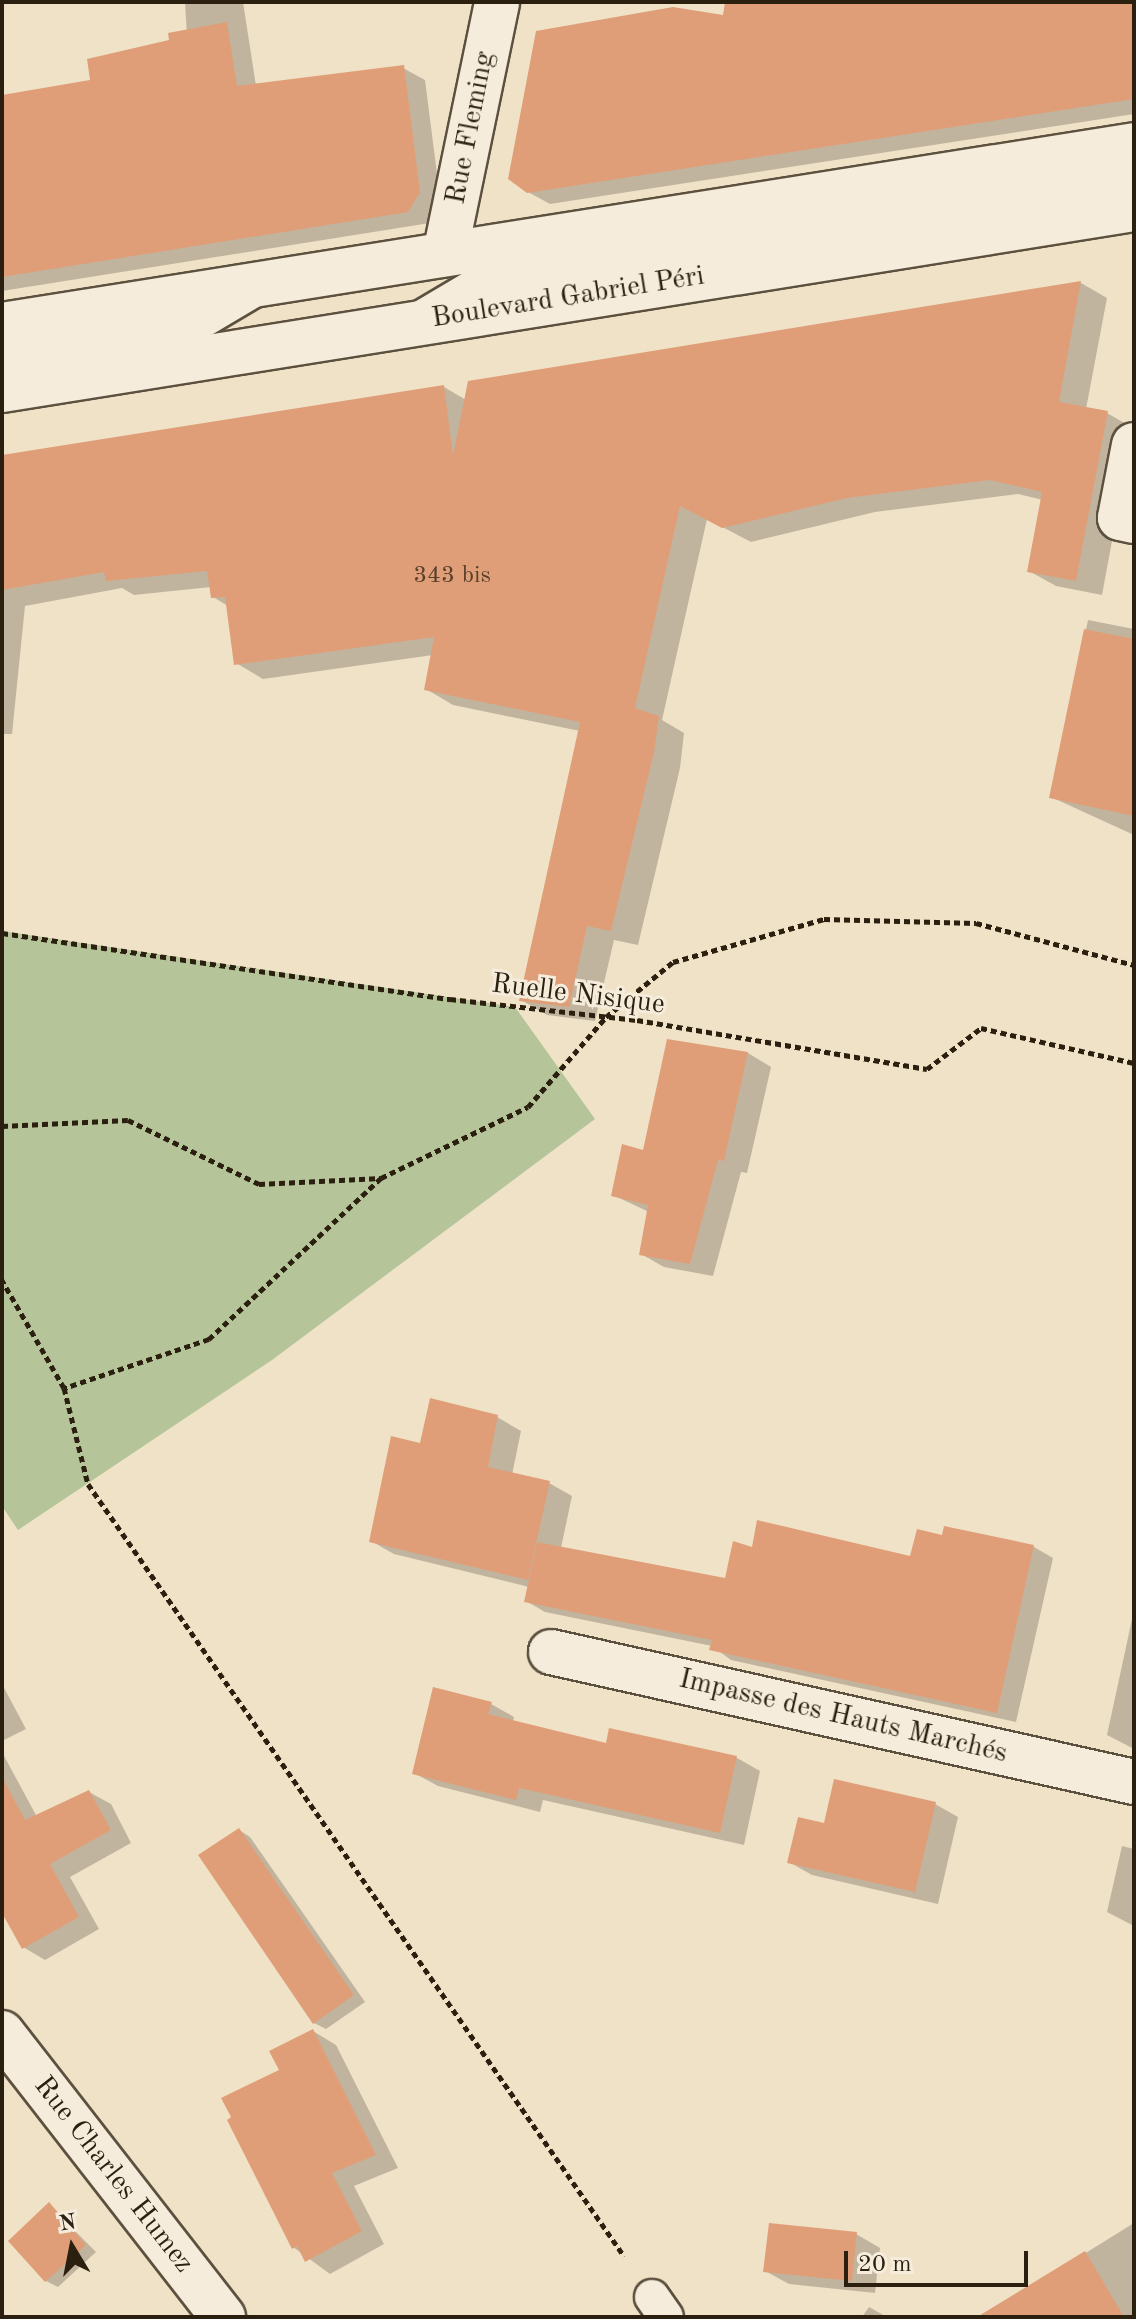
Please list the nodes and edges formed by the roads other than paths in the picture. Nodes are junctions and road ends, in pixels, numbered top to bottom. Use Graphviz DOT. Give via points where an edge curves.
graph roads {
  1 [pos="497,2"];
  2 [pos="1134,145"];
  3 [pos="1134,181"];
  4 [pos="1134,209"];
  5 [pos="445,254"];
  6 [pos="268,282"];
  7 [pos="414,323"];
  8 [pos="2,325"];
  9 [pos="2,358"];
  10 [pos="2,390"];
  11 [pos="1134,445"];
  12 [pos="1134,521"];
  13 [pos="551,1652"];
  14 [pos="1134,1782"];
  15 [pos="2,2033"];
  16 [pos="223,2317"];
  1 -- 5 [label="main road, Rue Fleming"];
  2 -- 5 [label="main road"];
  3 -- 7 [label="lane" via="480,283"];
  4 -- 7 [label="main road, Boulevard Gabriel Péri"];
  5 -- 6 [label="main road"];
  6 -- 8 [label="main road"];
  6 -- 9 [label="lane" via="190,328"];
  7 -- 10 [label="main road, Boulevard Gabriel Péri"];
  11 -- 12 [label="main road" via="1120,518"];
  13 -- 14 [label="main road, Impasse des Hauts Marchés"];
  15 -- 16 [label="main road, Rue Charles Humez"];
}
